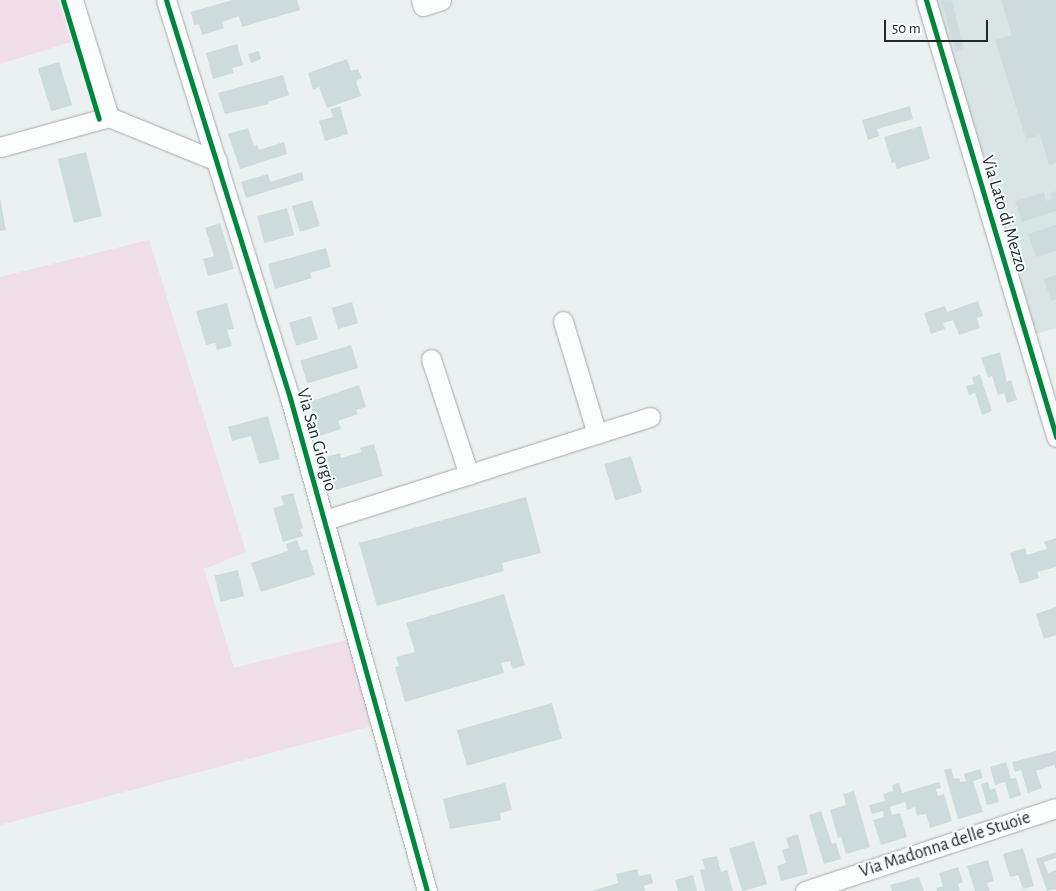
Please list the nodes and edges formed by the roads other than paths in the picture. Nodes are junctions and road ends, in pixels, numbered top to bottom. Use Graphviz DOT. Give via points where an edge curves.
graph roads {
  1 [pos="73,0"];
  2 [pos="166,0"];
  3 [pos="421,0"];
  4 [pos="441,0"];
  5 [pos="926,0"];
  6 [pos="109,117"];
  7 [pos="0,147"];
  8 [pos="217,161"];
  9 [pos="563,321"];
  10 [pos="431,359"];
  11 [pos="650,417"];
  12 [pos="598,434"];
  13 [pos="1056,436"];
  14 [pos="469,475"];
  15 [pos="325,520"];
  16 [pos="1056,808"];
  17 [pos="427,891"];
  18 [pos="805,891"];
  1 -- 6 [label="street"];
  2 -- 8 [label="street, Via San Giorgio"];
  3 -- 4 [label="street" via="423,6"];
  5 -- 13 [label="street, Via Lato di Mezzo"];
  6 -- 7 [label="street"];
  6 -- 8 [label="street"];
  8 -- 15 [label="street, Via San Giorgio"];
  9 -- 12 [label="street"];
  10 -- 14 [label="street"];
  11 -- 12 [label="street"];
  12 -- 14 [label="street"];
  14 -- 15 [label="street"];
  15 -- 17 [label="street, Via San Giorgio"];
  16 -- 18 [label="street, Via Madonna delle Stuoie"];
}
